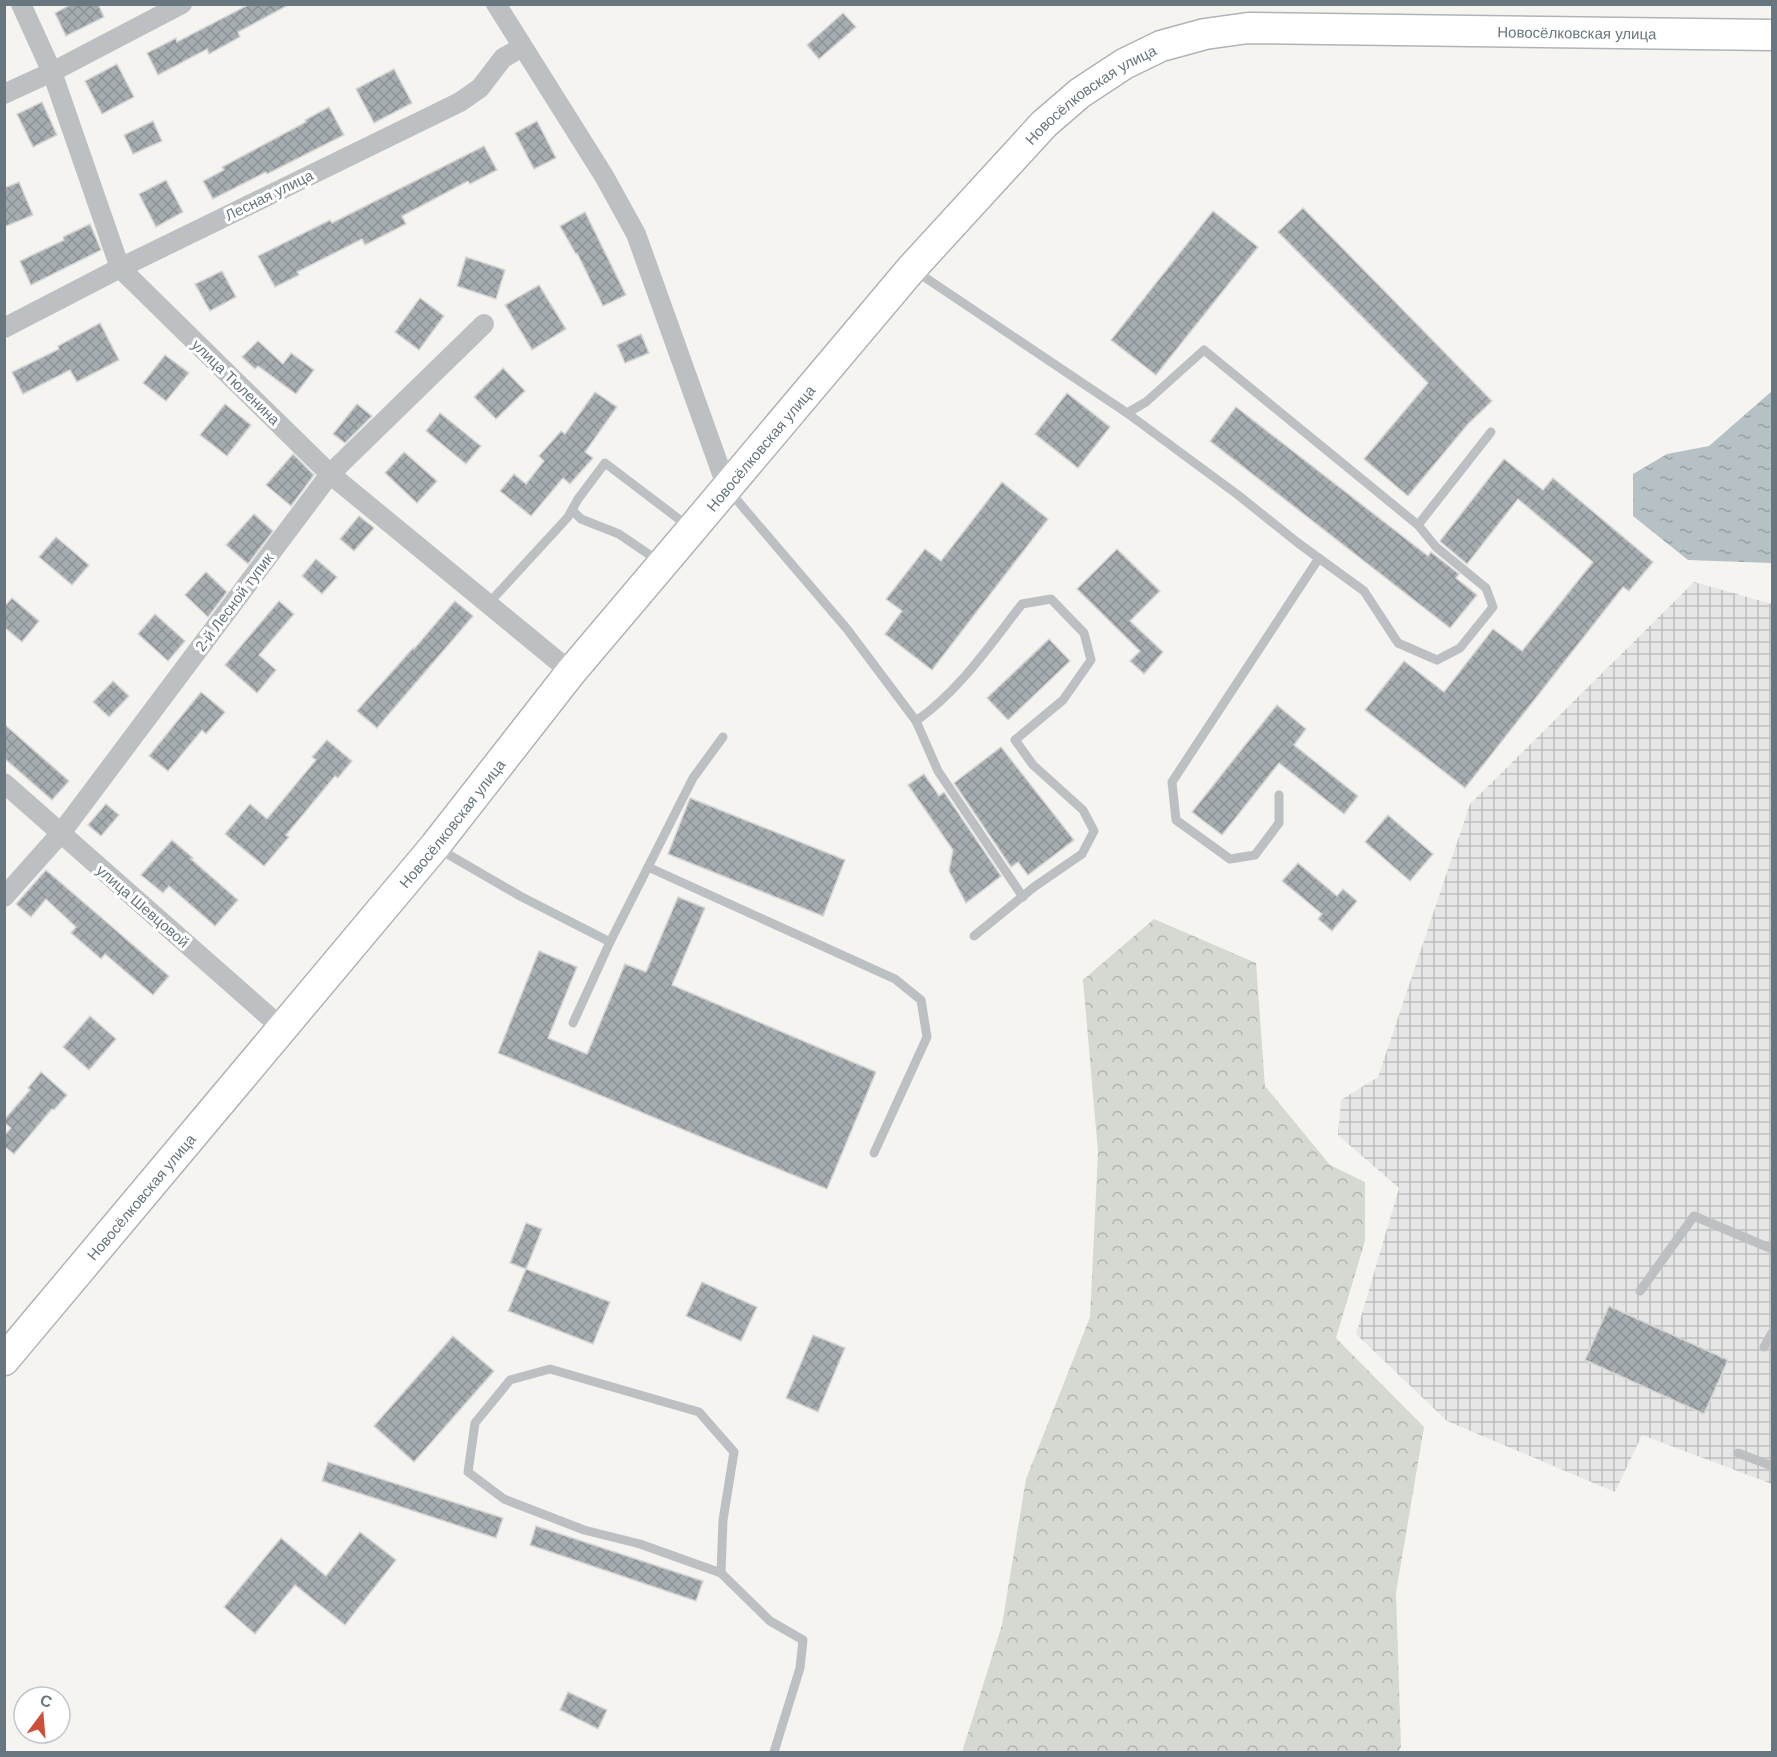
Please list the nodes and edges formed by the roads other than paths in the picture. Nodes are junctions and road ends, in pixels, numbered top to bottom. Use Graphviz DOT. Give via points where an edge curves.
graph roads {
  1 [pos="21,4"];
  2 [pos="182,4"];
  3 [pos="496,4"];
  4 [pos="1773,35"];
  5 [pos="522,47"];
  6 [pos="51,72"];
  7 [pos="4,94"];
  8 [pos="120,268"];
  9 [pos="912,268"];
  10 [pos="484,324"];
  11 [pos="4,328"];
  12 [pos="1126,413"];
  13 [pos="1491,432"];
  14 [pos="330,474"];
  15 [pos="727,488"];
  16 [pos="572,510"];
  17 [pos="1419,525"];
  18 [pos="692,529"];
  19 [pos="1318,558"];
  20 [pos="663,564"];
  21 [pos="488,604"];
  22 [pos="572,672"];
  23 [pos="916,721"];
  24 [pos="723,737"];
  25 [pos="4,783"];
  26 [pos="1279,795"];
  27 [pos="61,833"];
  28 [pos="435,846"];
  29 [pos="648,867"];
  30 [pos="4,897"];
  31 [pos="1023,897"];
  32 [pos="974,936"];
  33 [pos="610,942"];
  34 [pos="573,1023"];
  35 [pos="282,1028"];
  36 [pos="874,1153"];
  37 [pos="1773,1249"];
  38 [pos="1640,1291"];
  39 [pos="1773,1333"];
  40 [pos="1764,1347"];
  41 [pos="4,1360"];
  42 [pos="1738,1453"];
  43 [pos="1773,1466"];
  44 [pos="721,1574"];
  45 [pos="774,1752"];
  1 -- 6 [label="street, улица Тюленина"];
  2 -- 6 [label="street"];
  3 -- 5 [label="street"];
  4 -- 9 [label="main road, Новосёлковская улица" via="1248,28 1205,34 1152,50 1080,93 1044,124"];
  5 -- 8 [label="street, Лесная улица" via="503,58 480,87 460,102"];
  5 -- 15 [label="street" via="636,234"];
  6 -- 7 [label="street"];
  6 -- 8 [label="street, улица Тюленина"];
  8 -- 11 [label="street, Лесная улица"];
  8 -- 14 [label="street, улица Тюленина"];
  9 -- 12 [label="lane"];
  9 -- 15 [label="main road, Новосёлковская улица"];
  10 -- 14 [label="street, 2-й Лесной тупик"];
  12 -- 17 [label="lane" via="1146,402 1204,350"];
  12 -- 19 [label="lane"];
  13 -- 17 [label="lane"];
  14 -- 21 [label="street, улица Тюленина"];
  14 -- 27 [label="street, 2-й Лесной тупик"];
  15 -- 18 [label="main road, Новосёлковская улица"];
  15 -- 23 [label="lane" via="847,629"];
  16 -- 18 [label="lane" via="604,463"];
  16 -- 20 [label="lane" via="581,519 619,534"];
  16 -- 21 [label="lane"];
  17 -- 19 [label="lane" via="1436,547 1486,588 1492,607 1460,648 1437,660 1398,643 1364,591"];
  18 -- 20 [label="main road, Новосёлковская улица"];
  19 -- 26 [label="lane" via="1172,782 1176,820 1230,859 1255,855 1279,823"];
  20 -- 22 [label="main road, Новосёлковская улица"];
  21 -- 22 [label="street, улица Тюленина"];
  22 -- 28 [label="main road, Новосёлковская улица"];
  23 -- 31 [label="lane" via="939,771"];
  23 -- 31 [label="lane" via="963,679 1022,604 1051,599 1084,633 1091,660 1063,700 1015,740 1033,765 1083,810 1094,831 1082,854"];
  24 -- 29 [label="lane" via="693,778"];
  25 -- 27 [label="street, улица Шевцовой"];
  27 -- 30 [label="street, 2-й Лесной тупик"];
  27 -- 35 [label="street, улица Шевцовой"];
  28 -- 33 [label="lane"];
  28 -- 35 [label="main road, Новосёлковская улица"];
  29 -- 33 [label="lane"];
  29 -- 36 [label="lane" via="895,979 921,1000 927,1037"];
  31 -- 32 [label="lane"];
  33 -- 34 [label="lane"];
  35 -- 41 [label="main road, Новосёлковская улица"];
  37 -- 38 [label="lane" via="1694,1216"];
  39 -- 40 [label="lane"];
  42 -- 43 [label="lane"];
  44 -- 44 [label="lane" via="723,1520 734,1452 699,1412 550,1369 510,1380 475,1423 468,1472 504,1499 584,1530 640,1544"];
  44 -- 45 [label="lane" via="770,1621 803,1640 800,1668"];
}
